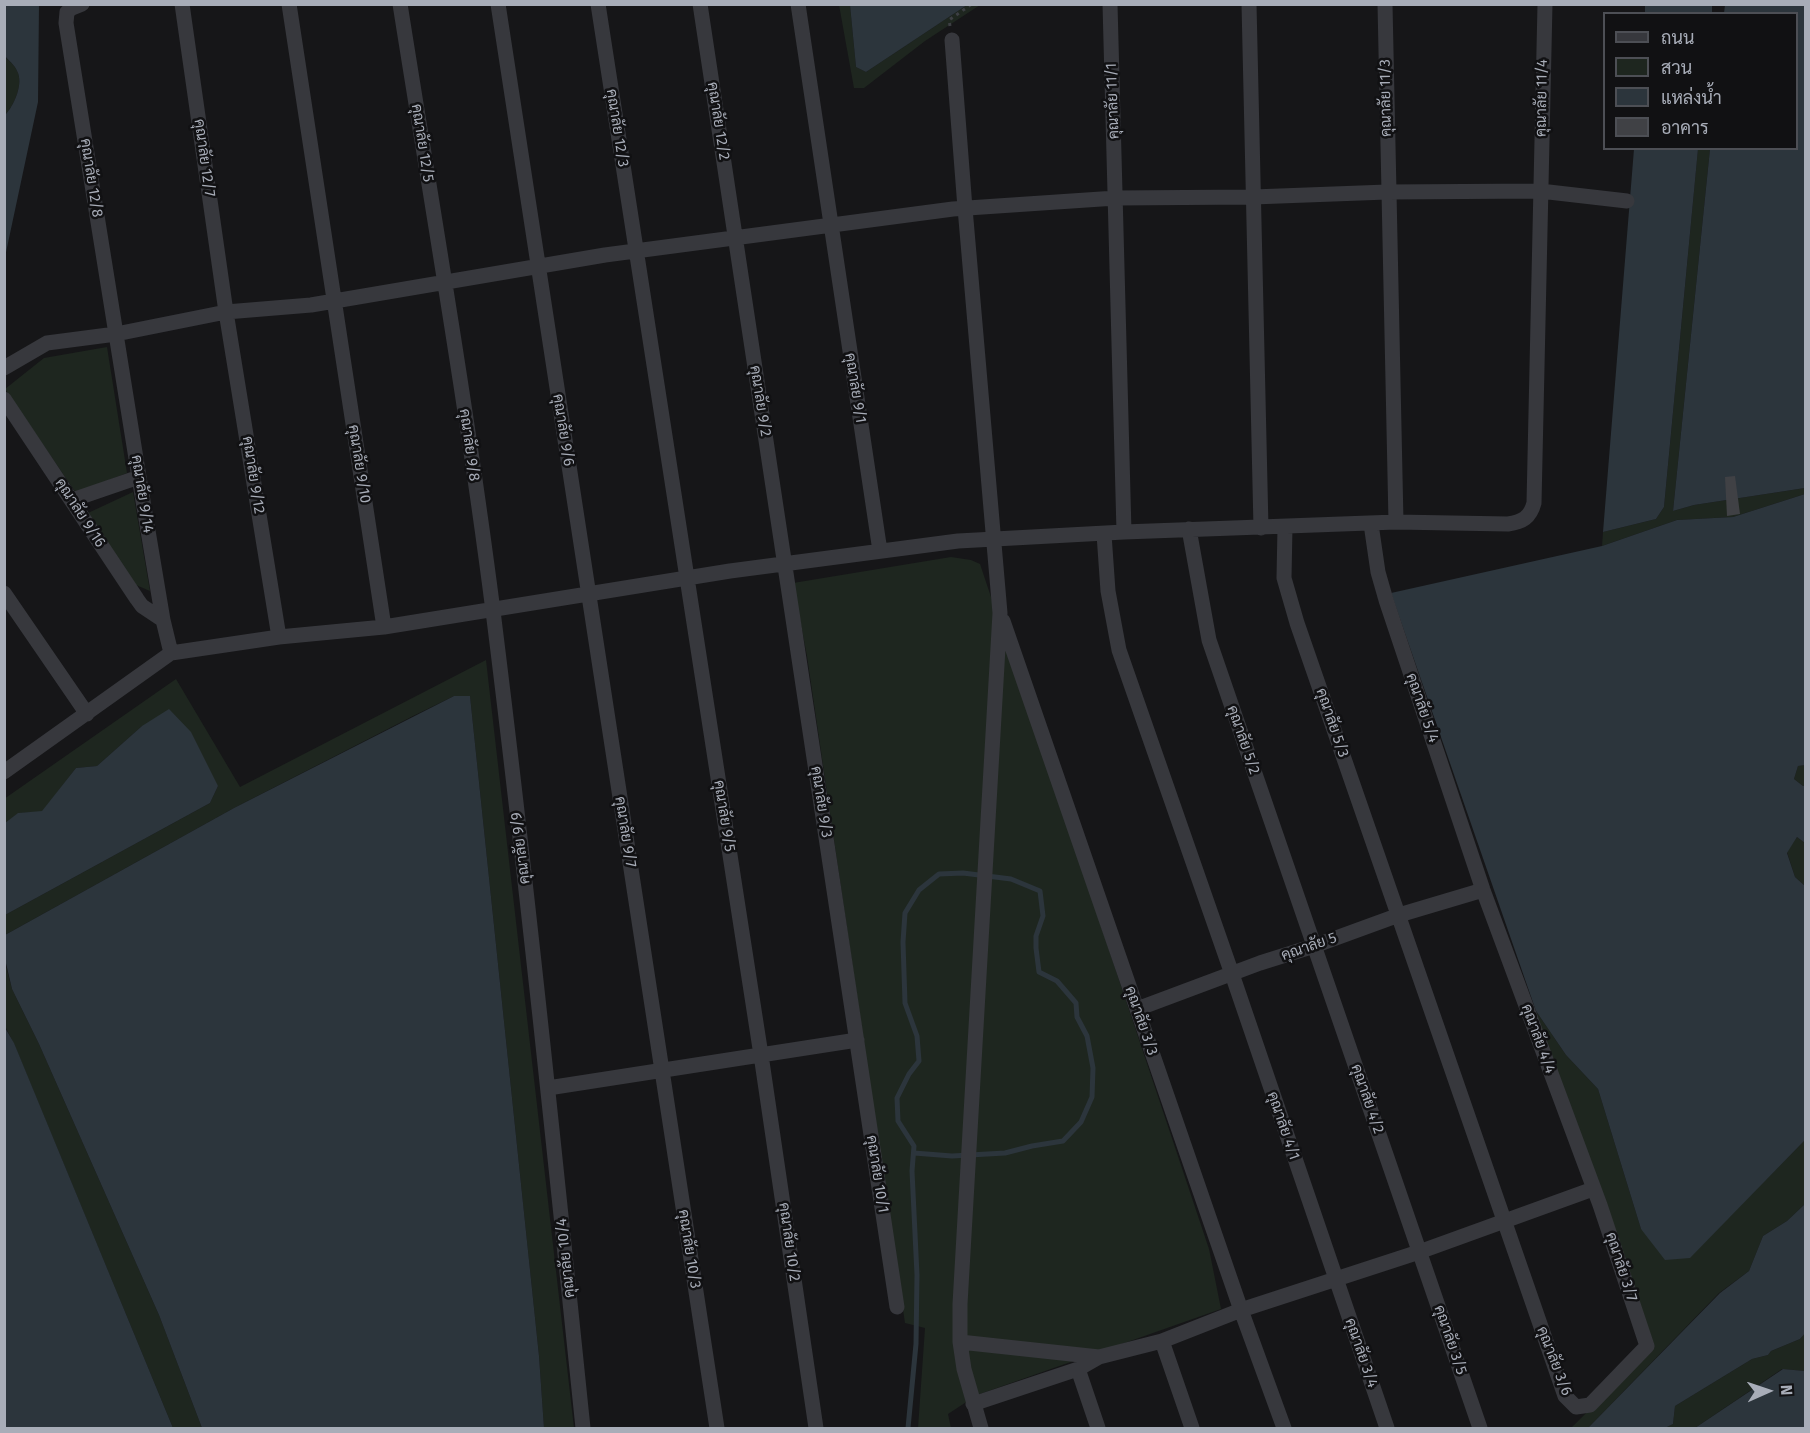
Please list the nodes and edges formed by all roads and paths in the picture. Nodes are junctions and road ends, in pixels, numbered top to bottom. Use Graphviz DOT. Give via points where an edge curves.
graph roads {
  1 [pos="82,4"];
  2 [pos="182,4"];
  3 [pos="290,4"];
  4 [pos="400,4"];
  5 [pos="498,4"];
  6 [pos="598,4"];
  7 [pos="700,4"];
  8 [pos="798,4"];
  9 [pos="972,4"];
  10 [pos="1110,4"];
  11 [pos="1249,4"];
  12 [pos="1385,4"];
  13 [pos="1545,4"];
  14 [pos="952,40"];
  15 [pos="1540,191"];
  16 [pos="1387,192"];
  17 [pos="1252,197"];
  18 [pos="1116,198"];
  19 [pos="1627,201"];
  20 [pos="965,208"];
  21 [pos="831,225"];
  22 [pos="736,238"];
  23 [pos="637,251"];
  24 [pos="538,266"];
  25 [pos="444,282"];
  26 [pos="334,301"];
  27 [pos="226,312"];
  28 [pos="116,334"];
  29 [pos="4,368"];
  30 [pos="4,399"];
  31 [pos="139,477"];
  32 [pos="72,500"];
  33 [pos="1396,522"];
  34 [pos="1371,524"];
  35 [pos="1285,527"];
  36 [pos="1262,528"];
  37 [pos="1189,530"];
  38 [pos="1124,532"];
  39 [pos="1104,534"];
  40 [pos="995,539"];
  41 [pos="880,551"];
  42 [pos="785,564"];
  43 [pos="687,578"];
  44 [pos="4,593"];
  45 [pos="588,593"];
  46 [pos="492,609"];
  47 [pos="1000,613"];
  48 [pos="163,620"];
  49 [pos="384,627"];
  50 [pos="279,637"];
  51 [pos="171,653"];
  52 [pos="87,714"];
  53 [pos="4,772"];
  54 [pos="1483,890"];
  55 [pos="1399,915"];
  56 [pos="1314,946"];
  57 [pos="1232,974"];
  58 [pos="1137,1010"];
  59 [pos="857,1040"];
  60 [pos="761,1055"];
  61 [pos="662,1070"];
  62 [pos="548,1088"];
  63 [pos="1593,1189"];
  64 [pos="1505,1221"];
  65 [pos="1419,1252"];
  66 [pos="1335,1278"];
  67 [pos="897,1307"];
  68 [pos="1241,1310"];
  69 [pos="1162,1341"];
  70 [pos="960,1342"];
  71 [pos="1647,1346"];
  72 [pos="1099,1357"];
  73 [pos="1078,1369"];
  74 [pos="973,1404"];
  75 [pos="583,1428"];
  76 [pos="717,1428"];
  77 [pos="816,1428"];
  78 [pos="981,1428"];
  79 [pos="1098,1428"];
  80 [pos="1192,1428"];
  81 [pos="1284,1428"];
  82 [pos="1387,1428"];
  83 [pos="1480,1428"];
  1 -- 28 [label="street, คุณาลัย 12/8" via="67,12 66,22"];
  2 -- 27 [label="street, คุณาลัย 12/7"];
  3 -- 26 [label="street, คุณาลัย 9/10"];
  4 -- 25 [label="street, คุณาลัย 12/5"];
  5 -- 24 [label="street, คุณาลัย 9/6"];
  6 -- 23 [label="street, คุณาลัย 12/3"];
  7 -- 22 [label="street, คุณาลัย 12/2"];
  8 -- 21 [label="street, คุณาลัย 9/1"];
  9 -- 14 [label="path" via="949,20"];
  10 -- 18 [label="street, คุณาลัย 11/1"];
  11 -- 17 [label="street"];
  12 -- 16 [label="street, คุณาลัย 11/3"];
  13 -- 15 [label="street, คุณาลัย 11/4"];
  14 -- 20 [label="street"];
  15 -- 16 [label="street"];
  15 -- 19 [label="street"];
  15 -- 33 [label="street, คุณาลัย 11/4" via="1532,512 1519,522 1508,524"];
  16 -- 17 [label="street"];
  16 -- 33 [label="street, คุณาลัย 11/3"];
  17 -- 18 [label="street"];
  17 -- 36 [label="street"];
  18 -- 20 [label="street"];
  18 -- 38 [label="street, คุณาลัย 11/1"];
  20 -- 21 [label="street"];
  20 -- 40 [label="street"];
  21 -- 22 [label="street"];
  21 -- 41 [label="street, คุณาลัย 9/1"];
  22 -- 23 [label="street"];
  22 -- 42 [label="street, คุณาลัย 9/2"];
  23 -- 24 [label="street"];
  23 -- 43 [label="street, คุณาลัย 12/3"];
  24 -- 25 [label="street"];
  24 -- 45 [label="street, คุณาลัย 9/6"];
  25 -- 26 [label="street"];
  25 -- 46 [label="street, คุณาลัย 9/8"];
  26 -- 27 [label="street"];
  26 -- 49 [label="street, คุณาลัย 9/10"];
  27 -- 28 [label="street"];
  27 -- 50 [label="street, คุณาลัย 9/12"];
  28 -- 29 [label="street" via="47,343"];
  28 -- 31 [label="street, คุณาลัย 9/14"];
  30 -- 32 [label="street, คุณาลัย 9/16"];
  31 -- 32 [label="street"];
  31 -- 48 [label="street, คุณาลัย 9/14"];
  32 -- 48 [label="street, คุณาลัย 9/16" via="136,599"];
  33 -- 34 [label="street"];
  34 -- 35 [label="street"];
  34 -- 54 [label="street, คุณาลัย 5/4" via="1382,588"];
  35 -- 36 [label="street"];
  35 -- 55 [label="street, คุณาลัย 5/3" via="1284,578 1290,602"];
  36 -- 37 [label="street"];
  37 -- 38 [label="street"];
  37 -- 56 [label="street, คุณาลัย 5/2" via="1209,640"];
  38 -- 39 [label="street"];
  39 -- 40 [label="street"];
  39 -- 57 [label="street, คุณาลัย 4/1" via="1108,591 1119,650"];
  40 -- 41 [label="street"];
  40 -- 47 [label="street"];
  41 -- 42 [label="street"];
  42 -- 43 [label="street"];
  42 -- 59 [label="street, คุณาลัย 9/3"];
  43 -- 45 [label="street"];
  43 -- 60 [label="street, คุณาลัย 9/5"];
  44 -- 52 [label="street"];
  45 -- 46 [label="street"];
  45 -- 61 [label="street, คุณาลัย 9/7"];
  46 -- 49 [label="street"];
  46 -- 62 [label="street, คุณาลัย 9/9"];
  47 -- 58 [label="street, คุณาลัย 3/3"];
  47 -- 70 [label="street"];
  48 -- 51 [label="street, คุณาลัย 9/14"];
  49 -- 50 [label="street"];
  50 -- 51 [label="street"];
  51 -- 52 [label="street"];
  52 -- 53 [label="street"];
  54 -- 55 [label="street, คุณาลัย 5"];
  54 -- 63 [label="street, คุณาลัย 4/4"];
  55 -- 56 [label="street, คุณาลัย 5"];
  55 -- 64 [label="street, คุณาลัย 5/3"];
  56 -- 57 [label="street, คุณาลัย 5"];
  56 -- 65 [label="street, คุณาลัย 4/2"];
  57 -- 58 [label="street, คุณาลัย 5"];
  57 -- 66 [label="street, คุณาลัย 4/1"];
  58 -- 68 [label="street, คุณาลัย 3/3"];
  59 -- 60 [label="street"];
  59 -- 67 [label="street, คุณาลัย 10/1"];
  60 -- 61 [label="street"];
  60 -- 77 [label="street, คุณาลัย 10/2"];
  61 -- 62 [label="street"];
  61 -- 76 [label="street, คุณาลัย 10/3"];
  62 -- 75 [label="street, คุณาลัย 10/4"];
  63 -- 64 [label="street"];
  63 -- 71 [label="street, คุณาลัย 3/7"];
  64 -- 65 [label="street"];
  64 -- 71 [label="street, คุณาลัย 3/6" via="1571,1404 1590,1404"];
  65 -- 66 [label="street"];
  65 -- 83 [label="street, คุณาลัย 3/5"];
  66 -- 68 [label="street"];
  66 -- 82 [label="street, คุณาลัย 3/4"];
  68 -- 69 [label="street"];
  68 -- 81 [label="street, คุณาลัย 3/3"];
  69 -- 72 [label="street"];
  69 -- 80 [label="street"];
  70 -- 72 [label="street"];
  70 -- 74 [label="street"];
  72 -- 73 [label="street"];
  73 -- 74 [label="street"];
  73 -- 79 [label="street"];
  74 -- 78 [label="street"];
}
